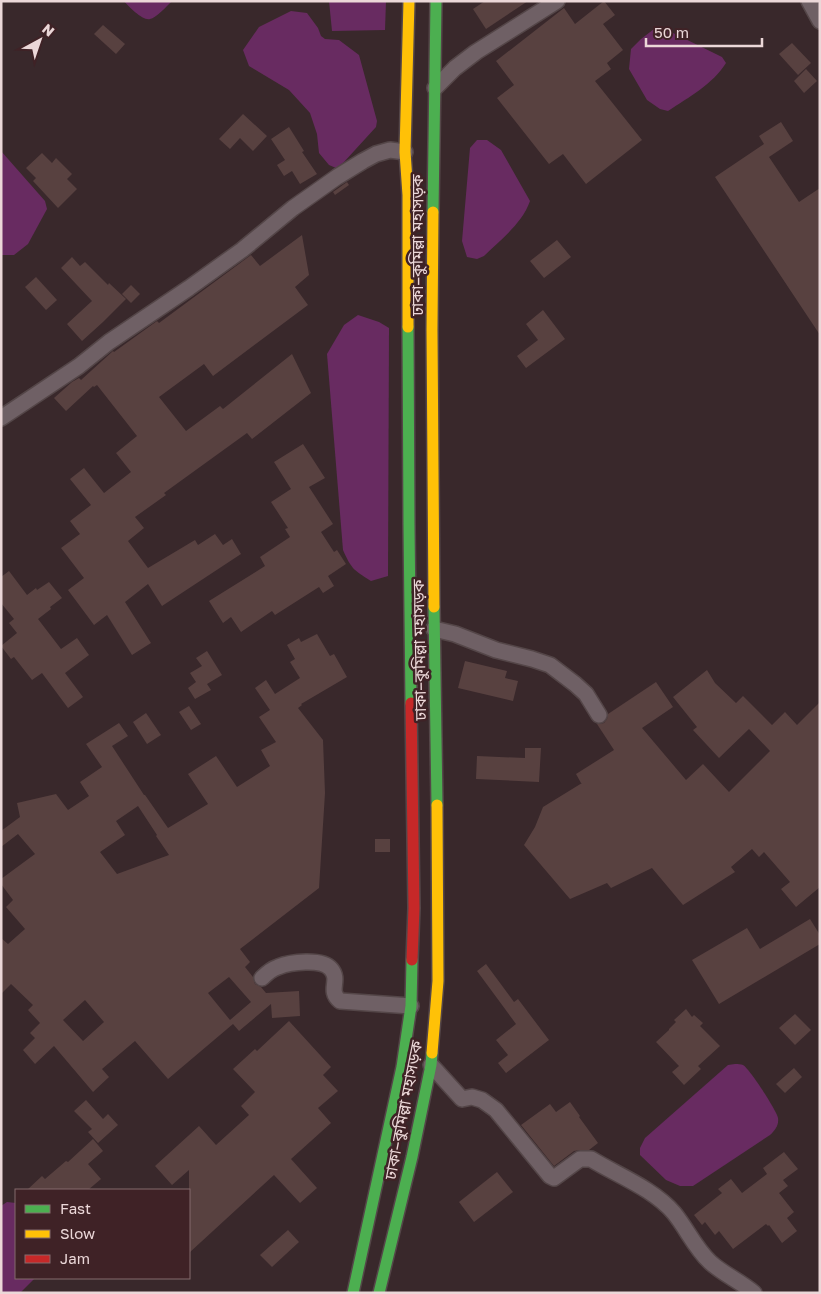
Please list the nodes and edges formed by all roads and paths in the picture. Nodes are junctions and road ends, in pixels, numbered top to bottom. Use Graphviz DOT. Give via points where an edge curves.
graph roads {
  1 [pos="409,1"];
  2 [pos="436,1"];
  3 [pos="557,1"];
  4 [pos="809,1"];
  5 [pos="820,21"];
  6 [pos="435,88"];
  7 [pos="405,152"];
  8 [pos="1,418"];
  9 [pos="434,629"];
  10 [pos="599,715"];
  11 [pos="262,978"];
  12 [pos="411,1006"];
  13 [pos="431,1065"];
  14 [pos="353,1293"];
  15 [pos="379,1293"];
  16 [pos="754,1293"];
  1 -- 7 [label="highway, ঢাকা–কুমিল্লা মহাসড়ক"];
  2 -- 6 [label="highway, ঢাকা–কুমিল্লা মহাসড়ক"];
  3 -- 6 [label="street" via="476,52"];
  4 -- 5 [label="street"];
  6 -- 9 [label="highway, ঢাকা–কুমিল্লা মহাসড়ক" via="432,330"];
  7 -- 8 [label="street" via="390,150 376,154 337,176 242,250"];
  7 -- 12 [label="highway, ঢাকা–কুমিল্লা মহাসড়ক" via="414,908"];
  9 -- 10 [label="street" via="550,665 586,694"];
  9 -- 13 [label="highway, ঢাকা–কুমিল্লা মহাসড়ক" via="438,981"];
  11 -- 12 [label="street" via="276,967 316,963 331,969 335,976 335,997 340,1001"];
  12 -- 14 [label="highway, ঢাকা–কুমিল্লা মহাসড়ক" via="402,1067"];
  13 -- 15 [label="highway, ঢাকা–কুমিল্লা মহাসড়ক"];
  13 -- 16 [label="street" via="462,1099 482,1100 496,1110 550,1176 554,1178 580,1159 591,1159 651,1193 673,1212 709,1261"];
}
